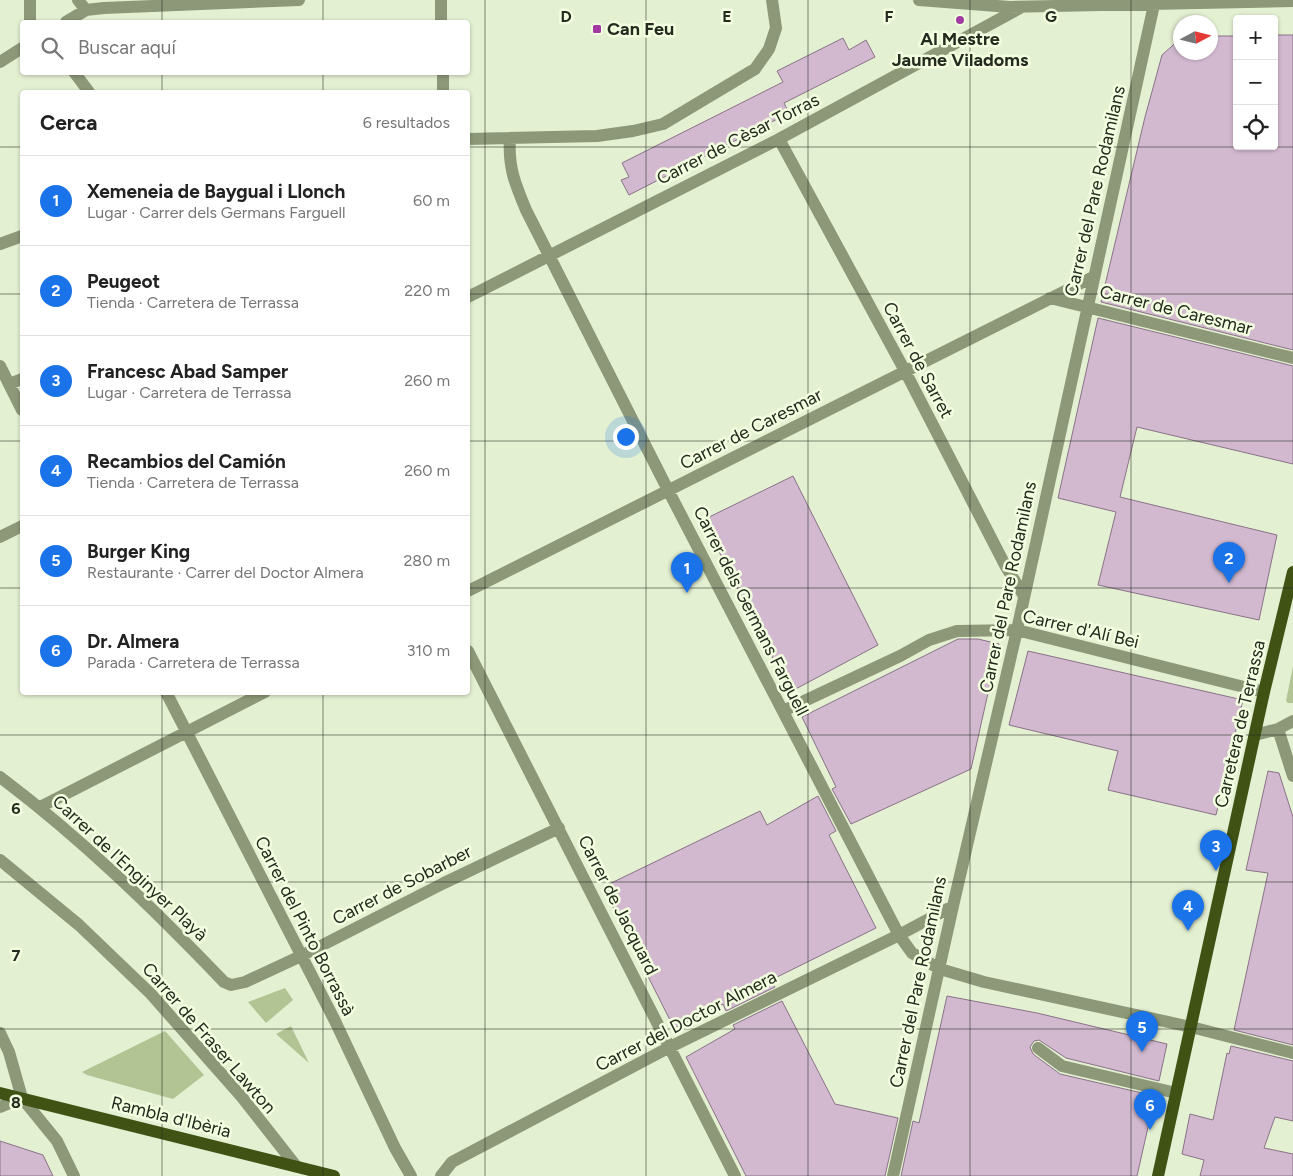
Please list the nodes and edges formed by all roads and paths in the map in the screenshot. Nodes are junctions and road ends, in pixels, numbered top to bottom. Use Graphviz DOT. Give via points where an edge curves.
graph roads {
  1 [pos="30,0"];
  2 [pos="78,0"];
  3 [pos="299,0"];
  4 [pos="441,0"];
  5 [pos="772,0"];
  6 [pos="919,0"];
  7 [pos="1293,1"];
  8 [pos="1155,2"];
  9 [pos="1022,7"];
  10 [pos="86,10"];
  11 [pos="30,20"];
  12 [pos="69,20"];
  13 [pos="441,20"];
  14 [pos="20,49"];
  15 [pos="0,62"];
  16 [pos="76,75"];
  17 [pos="443,75"];
  18 [pos="88,90"];
  19 [pos="443,90"];
  20 [pos="510,138"];
  21 [pos="470,139"];
  22 [pos="779,139"];
  23 [pos="20,237"];
  24 [pos="0,244"];
  25 [pos="550,255"];
  26 [pos="1093,277"];
  27 [pos="470,296"];
  28 [pos="1050,298"];
  29 [pos="1087,306"];
  30 [pos="1293,358"];
  31 [pos="0,366"];
  32 [pos="904,371"];
  33 [pos="20,379"];
  34 [pos="9,384"];
  35 [pos="20,406"];
  36 [pos="668,490"];
  37 [pos="20,527"];
  38 [pos="0,537"];
  39 [pos="1293,572"];
  40 [pos="470,590"];
  41 [pos="1024,596"];
  42 [pos="1017,630"];
  43 [pos="470,655"];
  44 [pos="1264,692"];
  45 [pos="168,695"];
  46 [pos="259,695"];
  47 [pos="783,711"];
  48 [pos="1293,721"];
  49 [pos="1278,729"];
  50 [pos="186,732"];
  51 [pos="1255,735"];
  52 [pos="1293,776"];
  53 [pos="0,777"];
  54 [pos="40,807"];
  55 [pos="559,828"];
  56 [pos="0,860"];
  57 [pos="953,906"];
  58 [pos="899,935"];
  59 [pos="301,956"];
  60 [pos="940,969"];
  61 [pos="234,985"];
  62 [pos="1191,1027"];
  63 [pos="0,1033"];
  64 [pos="670,1047"];
  65 [pos="1038,1048"];
  66 [pos="1293,1052"];
  67 [pos="0,1093"];
  68 [pos="1176,1093"];
  69 [pos="22,1098"];
  70 [pos="0,1107"];
  71 [pos="296,1166"];
  72 [pos="74,1176"];
  73 [pos="334,1176"];
  74 [pos="411,1176"];
  75 [pos="442,1176"];
  76 [pos="735,1176"];
  77 [pos="893,1176"];
  78 [pos="1158,1176"];
  1 -- 11 [label="street"];
  2 -- 10 [label="street"];
  3 -- 10 [label="street" via="131,5"];
  4 -- 13 [label="street"];
  5 -- 20 [label="street" via="776,28 769,49 755,69 663,124 597,136"];
  6 -- 9 [label="street"];
  7 -- 8 [label="street"];
  8 -- 9 [label="street"];
  8 -- 26 [label="street, Carrer del Pare Rodamilans"];
  9 -- 22 [label="street, Carrer de Cèsar Torras"];
  10 -- 12 [label="street"];
  14 -- 15 [label="street"];
  16 -- 18 [label="street"];
  17 -- 19 [label="street"];
  20 -- 21 [label="street"];
  20 -- 25 [label="street, Carrer dels Germans Farguell" via="513,180"];
  22 -- 25 [label="street, Carrer de Cèsar Torras"];
  22 -- 32 [label="street, Carrer de Sarret"];
  23 -- 24 [label="street"];
  25 -- 27 [label="street, Carrer de Cèsar Torras"];
  25 -- 36 [label="street, Carrer dels Germans Farguell"];
  26 -- 28 [label="street, Carrer de Caresmar"];
  26 -- 29 [label="street, Carrer del Pare Rodamilans"];
  28 -- 29 [label="street, Carrer de Caresmar"];
  28 -- 32 [label="street, Carrer de Caresmar"];
  29 -- 30 [label="street, Carrer de Caresmar"];
  29 -- 41 [label="street, Carrer del Pare Rodamilans"];
  31 -- 34 [label="street"];
  32 -- 36 [label="street, Carrer de Caresmar"];
  32 -- 41 [label="street, Carrer de Sarret"];
  33 -- 34 [label="street"];
  34 -- 35 [label="street"];
  36 -- 40 [label="street, Carrer de Caresmar"];
  36 -- 47 [label="street, Carrer dels Germans Farguell"];
  37 -- 38 [label="street"];
  39 -- 44 [label="main road, Carretera de Terrassa"];
  41 -- 42 [label="street, Carrer del Pare Rodamilans"];
  42 -- 44 [label="street, Carrer d'Alí Bei"];
  42 -- 47 [label="street, Carrer d'Alí Bei" via="957,631 929,640"];
  42 -- 57 [label="street, Carrer del Pare Rodamilans"];
  43 -- 55 [label="street, Carrer de Jacquard"];
  44 -- 51 [label="main road, Carretera de Terrassa"];
  45 -- 50 [label="street, Carrer del Pinto Borrassà"];
  46 -- 50 [label="street"];
  47 -- 58 [label="street, Carrer dels Germans Farguell"];
  48 -- 49 [label="street"];
  49 -- 51 [label="street"];
  49 -- 52 [label="street"];
  50 -- 54 [label="street"];
  50 -- 59 [label="street, Carrer del Pinto Borrassà"];
  51 -- 62 [label="main road, Carretera de Terrassa"];
  53 -- 54 [label="street, Carrer de l'Enginyer Playà"];
  54 -- 61 [label="street, Carrer de l'Enginyer Playà" via="103,861 224,982"];
  55 -- 59 [label="street, Carrer de Sobarber"];
  55 -- 64 [label="street, Carrer de Jacquard"];
  56 -- 71 [label="street, Carrer de Fraser Lawton" via="79,926 151,994 241,1096"];
  57 -- 58 [label="street, Carrer del Doctor Almera"];
  57 -- 60 [label="street, Carrer del Pare Rodamilans"];
  58 -- 60 [label="street, Carrer dels Germans Farguell" via="912,953"];
  58 -- 64 [label="street, Carrer del Doctor Almera"];
  59 -- 61 [label="street, Carrer de Sobarber"];
  59 -- 74 [label="street, Carrer del Pinto Borrassà" via="394,1148"];
  60 -- 62 [label="street" via="984,982"];
  60 -- 77 [label="street, Carrer del Pare Rodamilans"];
  62 -- 66 [label="street"];
  62 -- 68 [label="main road, Carretera de Terrassa"];
  63 -- 69 [label="street"];
  64 -- 75 [label="street, Carrer del Doctor Almera" via="452,1162"];
  64 -- 76 [label="street, Carrer de Jacquard"];
  65 -- 68 [label="street" via="1062,1066"];
  67 -- 69 [label="main road, Rambla d'Ibèria"];
  68 -- 78 [label="main road, Carretera de Terrassa"];
  69 -- 70 [label="street"];
  69 -- 71 [label="main road, Rambla d'Ibèria"];
  69 -- 72 [label="street" via="58,1141"];
  71 -- 73 [label="main road, Rambla d'Ibèria"];
}
